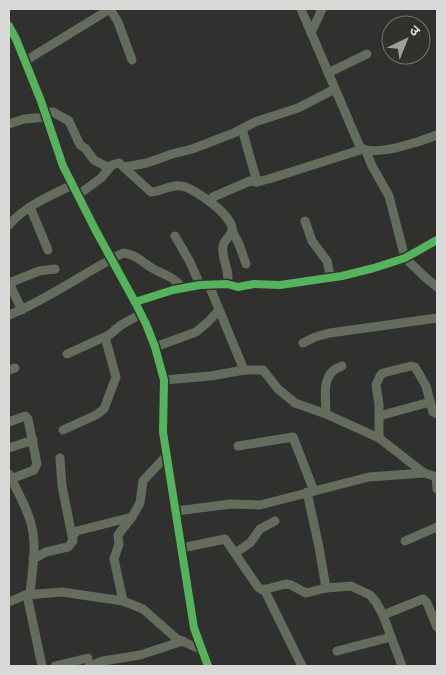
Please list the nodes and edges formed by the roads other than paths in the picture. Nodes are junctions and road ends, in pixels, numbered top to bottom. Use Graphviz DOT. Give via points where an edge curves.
graph roads {
  1 [pos="110,9"];
  2 [pos="300,9"];
  3 [pos="322,9"];
  4 [pos="9,26"];
  5 [pos="311,33"];
  6 [pos="367,54"];
  7 [pos="132,60"];
  8 [pos="25,61"];
  9 [pos="328,73"];
  10 [pos="335,89"];
  11 [pos="9,114"];
  12 [pos="46,115"];
  13 [pos="19,121"];
  14 [pos="9,124"];
  15 [pos="242,129"];
  16 [pos="437,135"];
  17 [pos="364,150"];
  18 [pos="125,167"];
  19 [pos="108,168"];
  20 [pos="257,182"];
  21 [pos="72,184"];
  22 [pos="78,195"];
  23 [pos="209,201"];
  24 [pos="30,208"];
  25 [pos="305,222"];
  26 [pos="9,225"];
  27 [pos="232,231"];
  28 [pos="175,236"];
  29 [pos="437,240"];
  30 [pos="48,250"];
  31 [pos="405,258"];
  32 [pos="112,260"];
  33 [pos="246,264"];
  34 [pos="55,269"];
  35 [pos="331,278"];
  36 [pos="9,283"];
  37 [pos="227,284"];
  38 [pos="205,285"];
  39 [pos="437,286"];
  40 [pos="182,288"];
  41 [pos="135,302"];
  42 [pos="22,310"];
  43 [pos="219,310"];
  44 [pos="141,314"];
  45 [pos="9,315"];
  46 [pos="437,318"];
  47 [pos="105,337"];
  48 [pos="303,343"];
  49 [pos="155,347"];
  50 [pos="67,354"];
  51 [pos="342,366"];
  52 [pos="244,370"];
  53 [pos="164,380"];
  54 [pos="430,402"];
  55 [pos="326,414"];
  56 [pos="437,414"];
  57 [pos="379,416"];
  58 [pos="9,422"];
  59 [pos="63,430"];
  60 [pos="378,438"];
  61 [pos="33,440"];
  62 [pos="238,446"];
  63 [pos="9,448"];
  64 [pos="167,455"];
  65 [pos="60,458"];
  66 [pos="424,473"];
  67 [pos="10,476"];
  68 [pos="437,477"];
  69 [pos="437,489"];
  70 [pos="311,492"];
  71 [pos="176,511"];
  72 [pos="132,517"];
  73 [pos="275,520"];
  74 [pos="437,527"];
  75 [pos="73,535"];
  76 [pos="405,541"];
  77 [pos="182,548"];
  78 [pos="235,553"];
  79 [pos="33,559"];
  80 [pos="326,588"];
  81 [pos="264,589"];
  82 [pos="29,595"];
  83 [pos="123,601"];
  84 [pos="9,602"];
  85 [pos="383,615"];
  86 [pos="437,627"];
  87 [pos="391,637"];
  88 [pos="183,641"];
  89 [pos="202,650"];
  90 [pos="337,651"];
  91 [pos="89,662"];
  92 [pos="206,665"];
  93 [pos="42,666"];
  94 [pos="55,666"];
  95 [pos="302,666"];
  96 [pos="402,666"];
  1 -- 7 [label="street"];
  1 -- 8 [label="street"];
  2 -- 5 [label="street"];
  3 -- 5 [label="street"];
  4 -- 8 [label="street"];
  5 -- 9 [label="street"];
  6 -- 9 [label="street"];
  8 -- 12 [label="street"];
  9 -- 10 [label="street"];
  10 -- 15 [label="street" via="298,108"];
  10 -- 17 [label="street"];
  11 -- 13 [label="street"];
  12 -- 13 [label="street"];
  12 -- 19 [label="street" via="53,112 69,121 80,145 94,160"];
  12 -- 21 [label="street"];
  13 -- 14 [label="street"];
  15 -- 18 [label="street" via="187,151"];
  15 -- 20 [label="street"];
  16 -- 17 [label="street" via="380,150"];
  17 -- 20 [label="street"];
  17 -- 31 [label="street" via="389,196"];
  18 -- 19 [label="street" via="116,163"];
  18 -- 23 [label="street" via="151,192 178,185"];
  19 -- 22 [label="street" via="101,178"];
  20 -- 23 [label="street" via="250,181"];
  21 -- 22 [label="street"];
  21 -- 24 [label="street"];
  22 -- 32 [label="street"];
  23 -- 27 [label="street" via="226,217"];
  24 -- 26 [label="street"];
  24 -- 30 [label="street"];
  25 -- 35 [label="street" via="312,241 327,261"];
  27 -- 33 [label="street"];
  27 -- 37 [label="street" via="222,249 229,275"];
  28 -- 38 [label="street"];
  29 -- 31 [label="street"];
  31 -- 35 [label="street"];
  31 -- 39 [label="street"];
  32 -- 40 [label="street" via="123,253 134,256"];
  32 -- 41 [label="street"];
  32 -- 42 [label="street"];
  34 -- 36 [label="street" via="39,271"];
  35 -- 37 [label="street" via="280,285 238,287"];
  36 -- 42 [label="street"];
  37 -- 38 [label="street"];
  38 -- 40 [label="street"];
  38 -- 43 [label="street"];
  40 -- 41 [label="street"];
  41 -- 44 [label="street"];
  42 -- 45 [label="street"];
  43 -- 49 [label="street" via="196,332"];
  43 -- 52 [label="street"];
  44 -- 47 [label="street"];
  44 -- 49 [label="street"];
  46 -- 48 [label="street" via="330,333"];
  47 -- 50 [label="street"];
  47 -- 59 [label="street" via="116,377 104,409"];
  49 -- 53 [label="street"];
  51 -- 55 [label="street" via="332,370 326,380"];
  52 -- 53 [label="street"];
  52 -- 55 [label="street" via="263,370 295,403"];
  53 -- 64 [label="street" via="163,432"];
  54 -- 56 [label="street"];
  54 -- 57 [label="street"];
  54 -- 57 [label="street" via="426,386 414,366 383,373 376,385"];
  55 -- 60 [label="street"];
  57 -- 60 [label="street"];
  58 -- 61 [label="street" via="25,416"];
  60 -- 66 [label="street"];
  61 -- 63 [label="street"];
  61 -- 67 [label="street" via="36,467"];
  62 -- 70 [label="street" via="293,438"];
  64 -- 71 [label="street"];
  64 -- 72 [label="street" via="143,481 140,503"];
  65 -- 75 [label="street" via="62,486"];
  66 -- 68 [label="street"];
  66 -- 70 [label="street" via="369,477"];
  67 -- 79 [label="street" via="31,521"];
  68 -- 69 [label="street"];
  70 -- 71 [label="street" via="260,504"];
  70 -- 80 [label="street"];
  71 -- 77 [label="street"];
  72 -- 75 [label="street" via="77,531"];
  72 -- 83 [label="street" via="118,535 114,559"];
  73 -- 78 [label="street" via="260,528 250,543"];
  74 -- 76 [label="street"];
  75 -- 79 [label="street" via="68,547"];
  77 -- 78 [label="street" via="225,539"];
  77 -- 89 [label="street" via="194,628"];
  78 -- 81 [label="street" via="258,587"];
  79 -- 82 [label="street"];
  80 -- 81 [label="street" via="306,593 286,584"];
  80 -- 85 [label="street" via="351,586 360,589 370,595"];
  81 -- 95 [label="street"];
  82 -- 83 [label="street" via="62,592"];
  82 -- 84 [label="street"];
  82 -- 93 [label="street"];
  83 -- 88 [label="street" via="143,609"];
  85 -- 86 [label="street" via="423,599"];
  85 -- 87 [label="street"];
  87 -- 90 [label="street"];
  87 -- 96 [label="street"];
  88 -- 89 [label="street"];
  88 -- 91 [label="street" via="140,655"];
  89 -- 92 [label="street"];
  91 -- 94 [label="street"];
}
